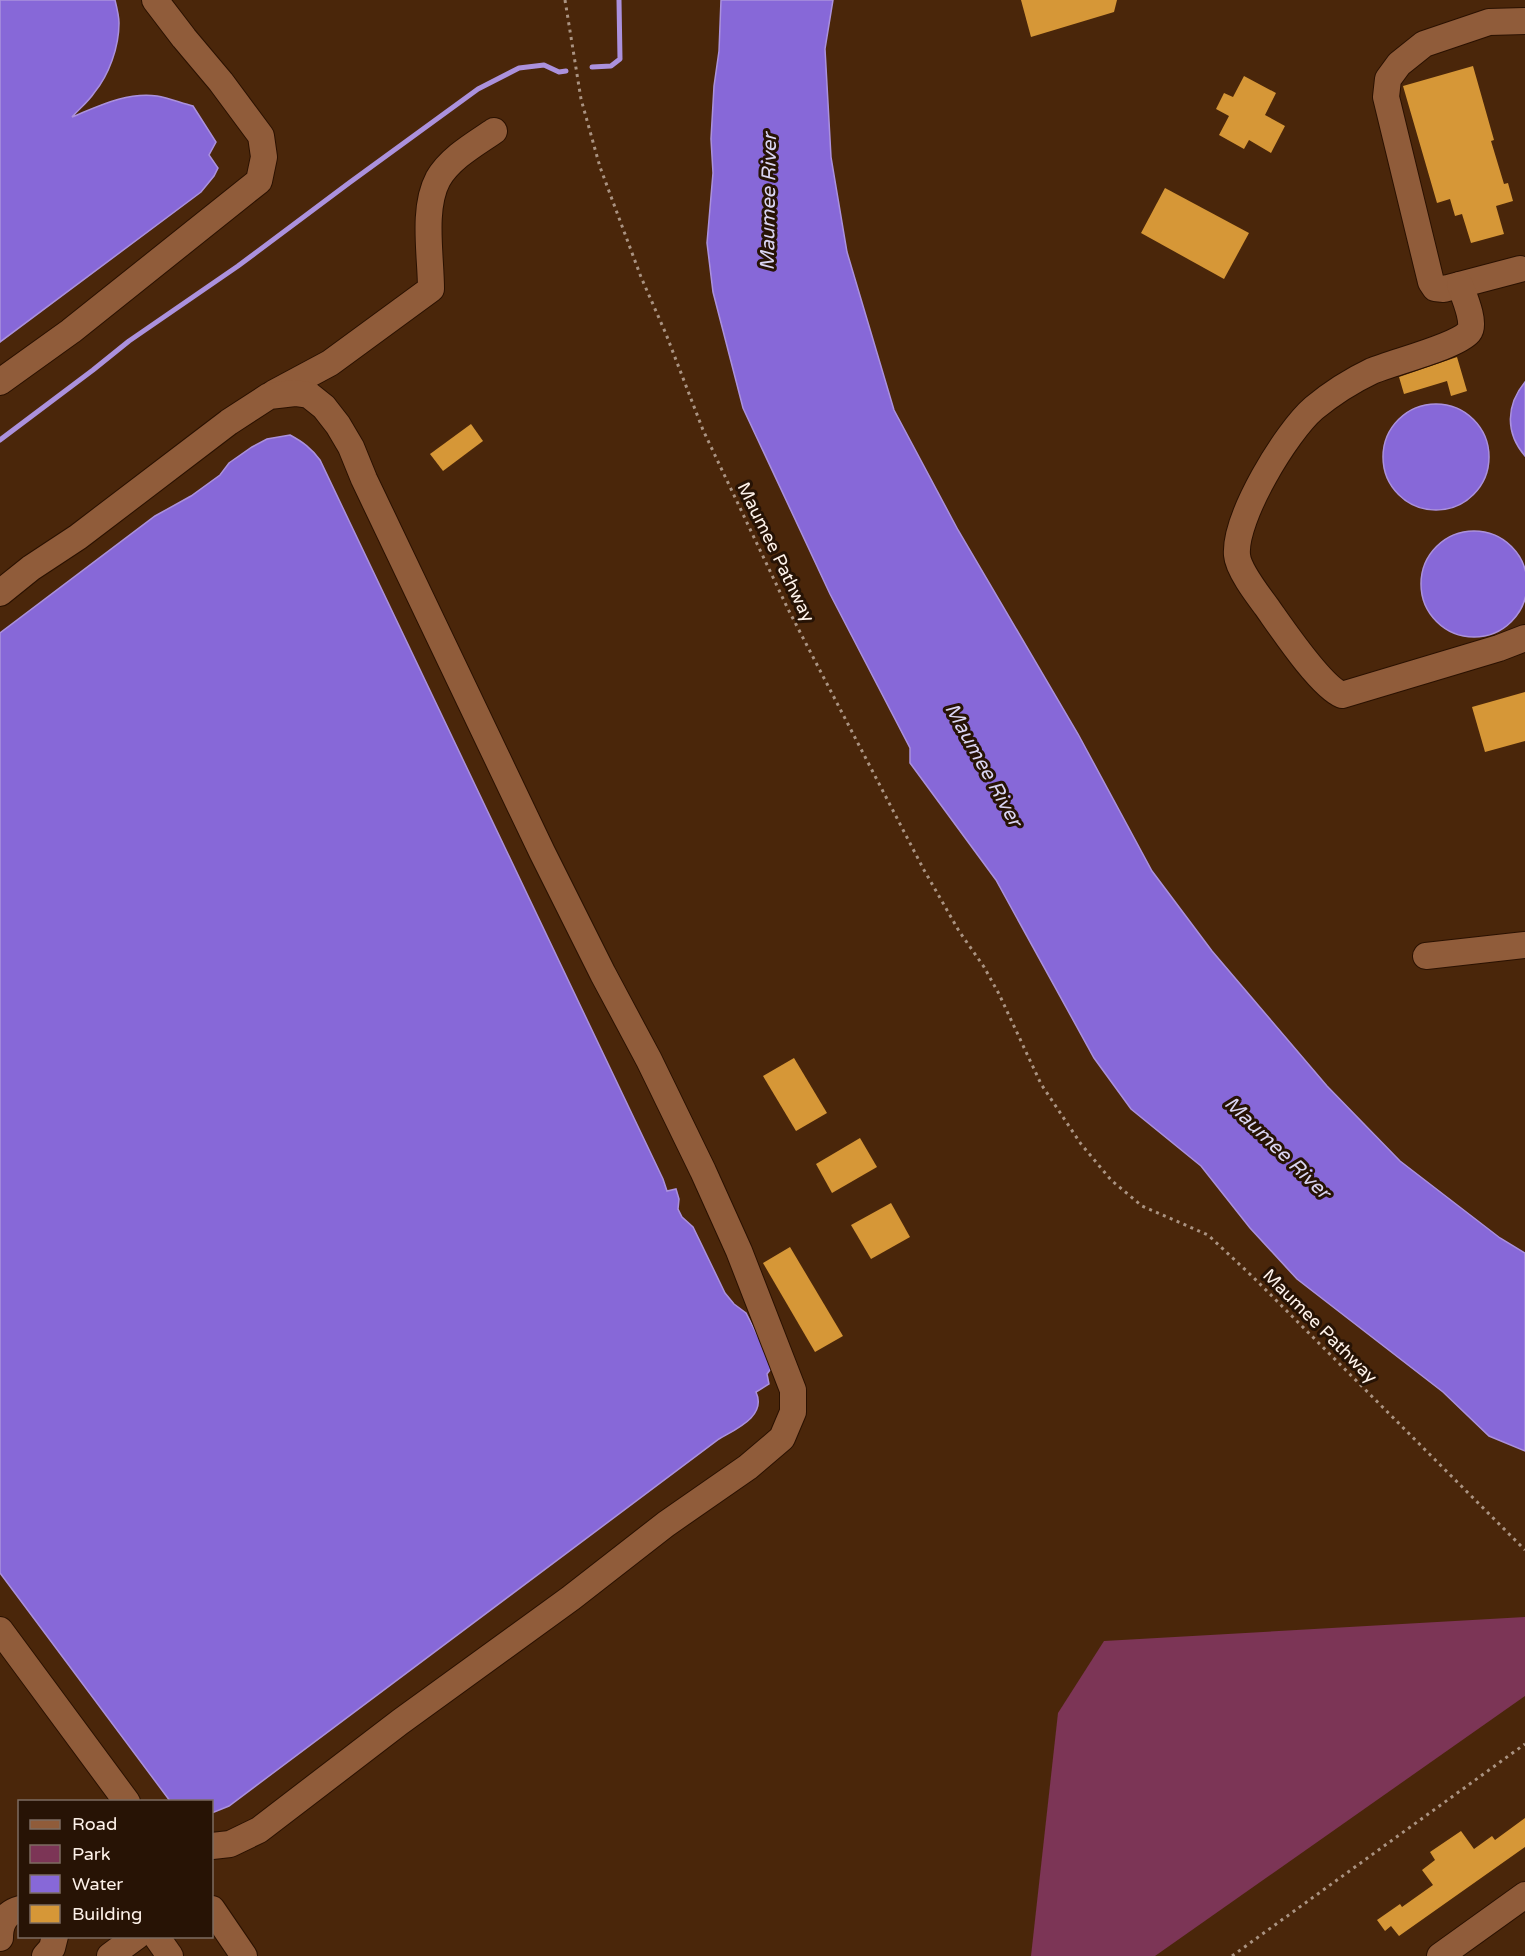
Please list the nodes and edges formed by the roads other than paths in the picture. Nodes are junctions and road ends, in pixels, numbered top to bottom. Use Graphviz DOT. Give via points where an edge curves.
graph roads {
  1 [pos="155,0"];
  2 [pos="1525,21"];
  3 [pos="494,131"];
  4 [pos="1523,268"];
  5 [pos="1461,285"];
  6 [pos="330,363"];
  7 [pos="0,382"];
  8 [pos="269,396"];
  9 [pos="324,407"];
  10 [pos="0,593"];
  11 [pos="1525,638"];
  12 [pos="1524,948"];
  13 [pos="1426,956"];
  14 [pos="0,1630"];
  15 [pos="126,1800"];
  16 [pos="213,1846"];
  17 [pos="1525,1895"];
  18 [pos="18,1909"];
  19 [pos="213,1910"];
  20 [pos="54,1938"];
  21 [pos="134,1938"];
  22 [pos="157,1938"];
  23 [pos="3,1948"];
  24 [pos="45,1956"];
  25 [pos="110,1956"];
  26 [pos="170,1956"];
  27 [pos="244,1956"];
  28 [pos="1440,1956"];
  1 -- 7 [label="street" via="261,136 264,157 259,181 71,331"];
  2 -- 5 [label="street" via="1489,22 1424,44 1399,64 1388,79 1386,97 1431,282 1435,288 1444,289"];
  3 -- 6 [label="street" via="458,157 439,179 431,200 431,289"];
  4 -- 5 [label="street"];
  5 -- 11 [label="street" via="1472,324 1469,332 1345,386 1313,409 1289,437 1256,493 1239,533 1237,557 1248,582 1298,650 1328,686 1342,696"];
  6 -- 8 [label="street"];
  6 -- 9 [label="street" via="322,391"];
  8 -- 9 [label="street" via="309,395"];
  8 -- 10 [label="street"];
  9 -- 16 [label="street" via="351,447 542,852 703,1171 779,1350 793,1390 793,1412 782,1437 748,1467 666,1524 259,1830 230,1844"];
  12 -- 13 [label="street"];
  14 -- 15 [label="street"];
  17 -- 28 [label="street"];
  18 -- 23 [label="street" via="5,1917 0,1928"];
  19 -- 27 [label="street"];
  20 -- 24 [label="street"];
  21 -- 25 [label="street"];
  22 -- 26 [label="street"];
}
